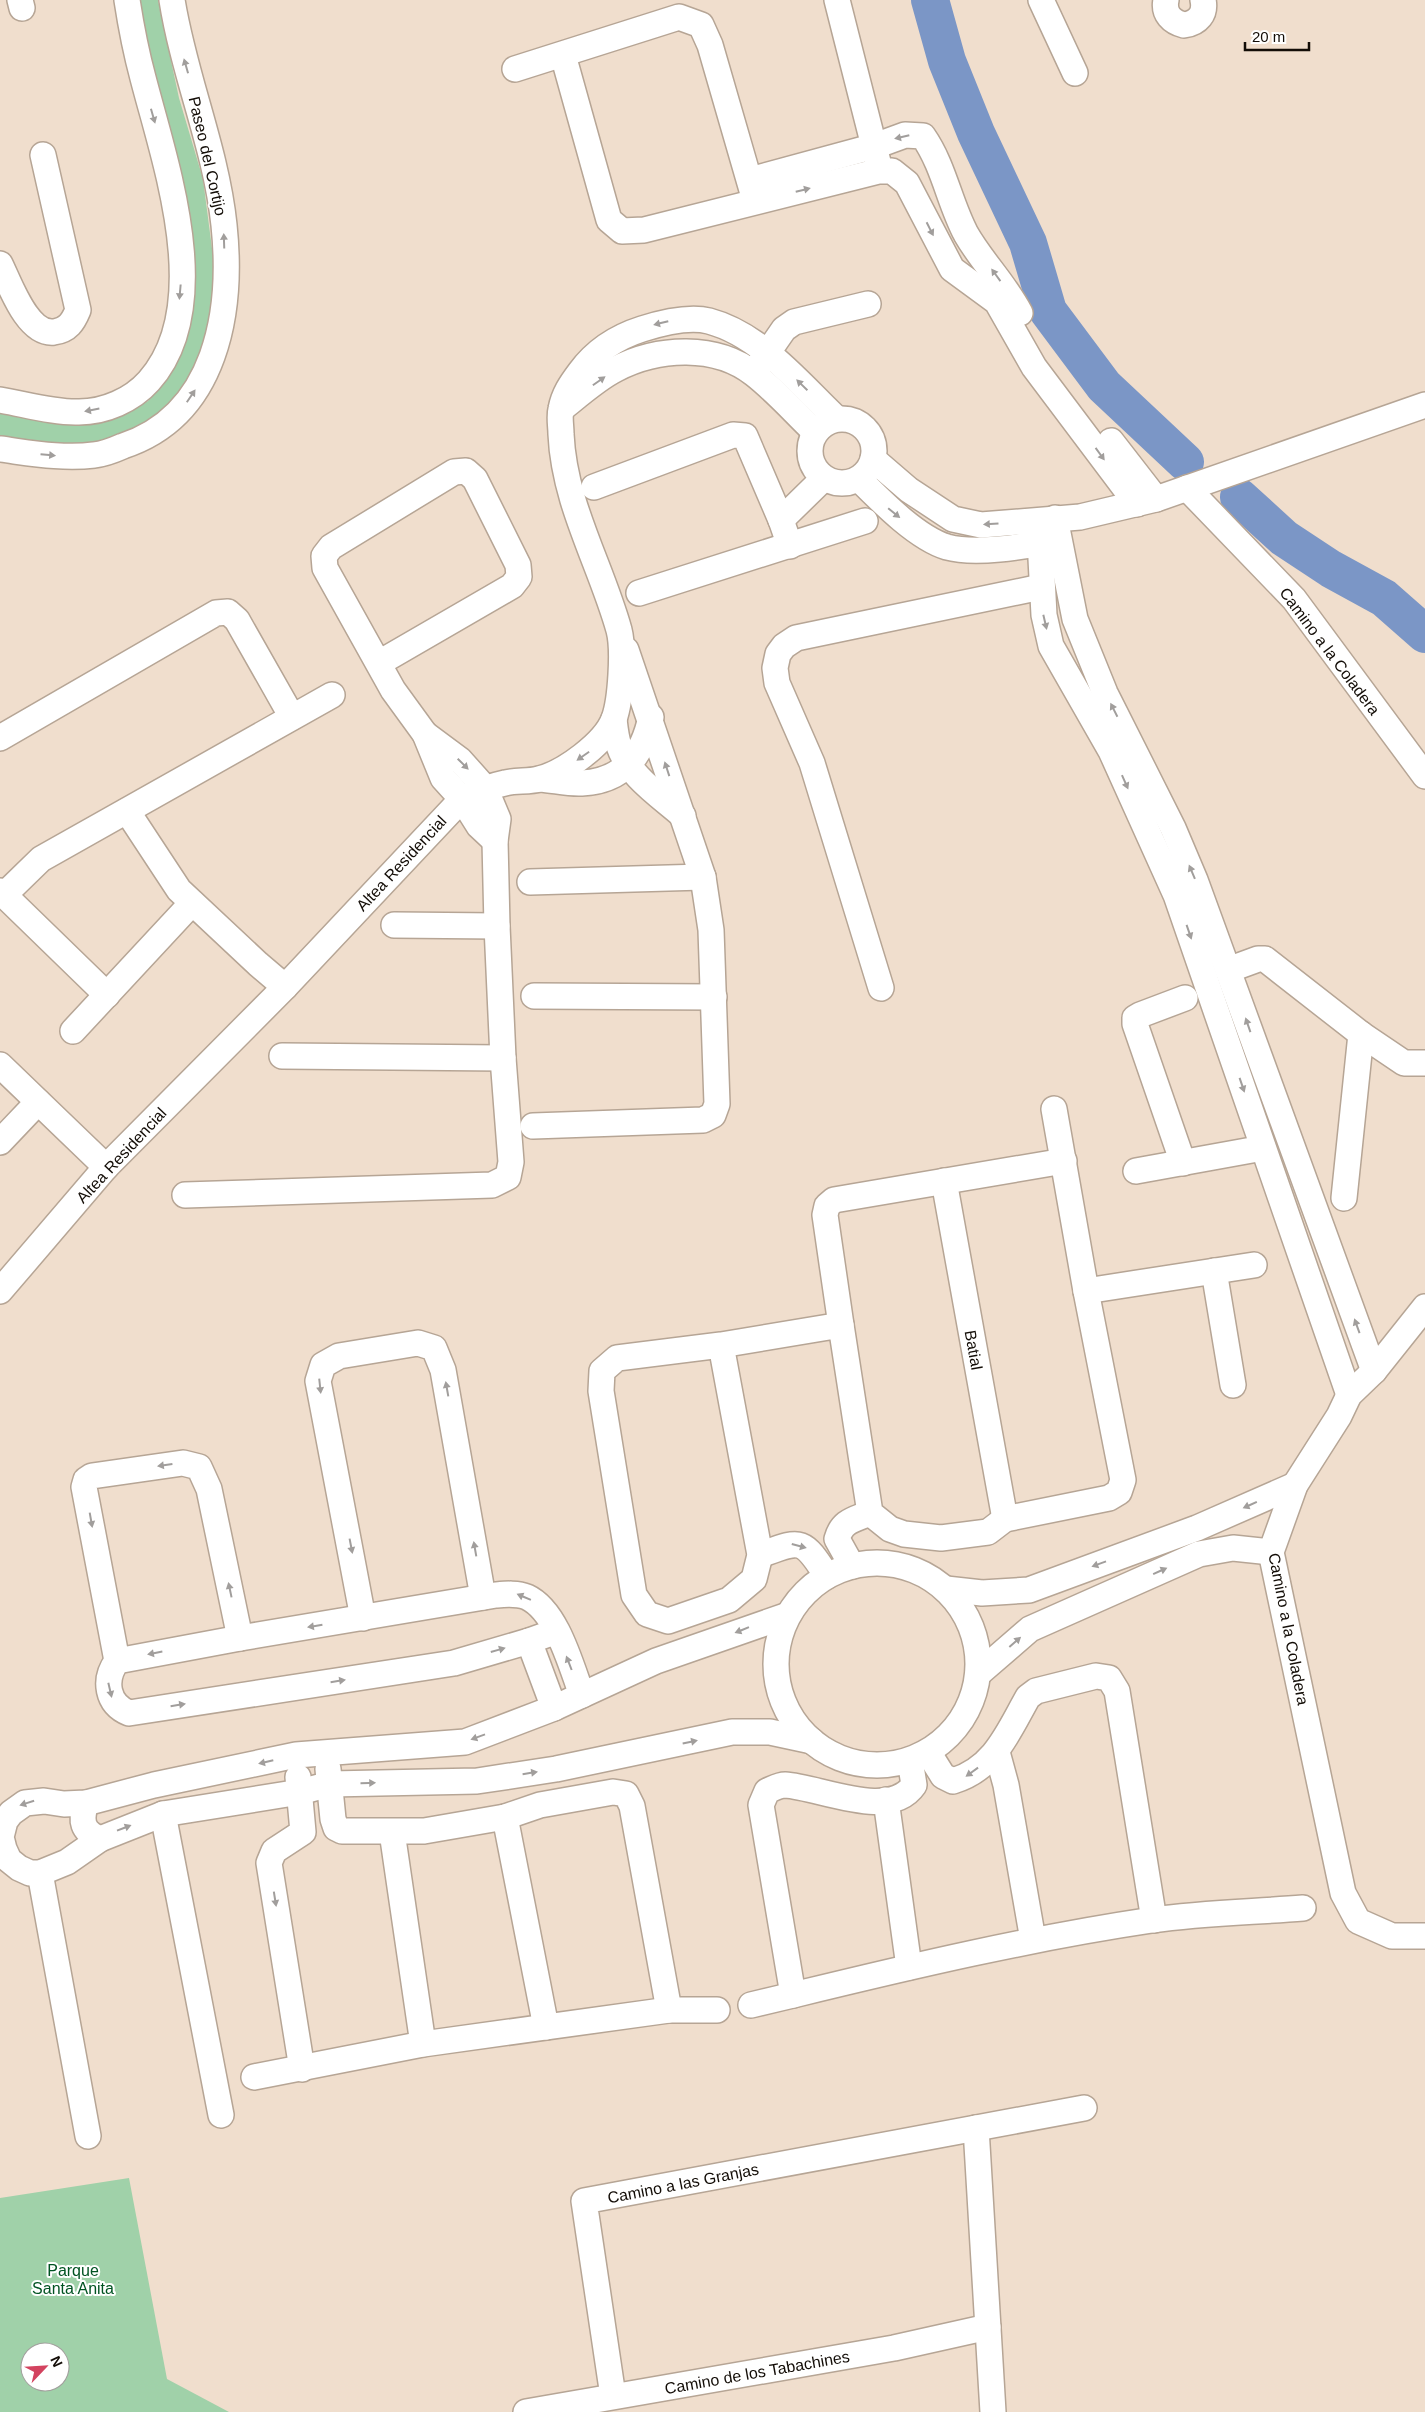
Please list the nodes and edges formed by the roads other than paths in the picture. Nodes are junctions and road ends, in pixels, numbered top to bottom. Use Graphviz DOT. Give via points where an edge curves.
graph roads {
  1 [pos="127,0"];
  2 [pos="172,0"];
  3 [pos="837,0"];
  4 [pos="1041,0"];
  5 [pos="1166,0"];
  6 [pos="1203,0"];
  7 [pos="564,55"];
  8 [pos="515,70"];
  9 [pos="1075,73"];
  10 [pos="875,146"];
  11 [pos="43,155"];
  12 [pos="879,171"];
  13 [pos="753,190"];
  14 [pos="0,264"];
  15 [pos="868,304"];
  16 [pos="768,353"];
  17 [pos="753,374"];
  18 [pos="0,400"];
  19 [pos="1425,405"];
  20 [pos="560,410"];
  21 [pos="837,419"];
  22 [pos="815,432"];
  23 [pos="0,449"];
  24 [pos="873,460"];
  25 [pos="824,478"];
  26 [pos="859,479"];
  27 [pos="594,488"];
  28 [pos="1186,488"];
  29 [pos="1147,502"];
  30 [pos="782,520"];
  31 [pos="865,521"];
  32 [pos="1048,531"];
  33 [pos="790,546"];
  34 [pos="1041,587"];
  35 [pos="639,593"];
  36 [pos="620,632"];
  37 [pos="379,663"];
  38 [pos="332,695"];
  39 [pos="292,717"];
  40 [pos="651,717"];
  41 [pos="614,719"];
  42 [pos="424,734"];
  43 [pos="0,738"];
  44 [pos="1120,746"];
  45 [pos="629,766"];
  46 [pos="1425,776"];
  47 [pos="540,779"];
  48 [pos="485,788"];
  49 [pos="462,799"];
  50 [pos="127,811"];
  51 [pos="682,816"];
  52 [pos="495,841"];
  53 [pos="703,877"];
  54 [pos="530,882"];
  55 [pos="2,893"];
  56 [pos="192,903"];
  57 [pos="394,925"];
  58 [pos="497,926"];
  59 [pos="1228,970"];
  60 [pos="285,987"];
  61 [pos="881,988"];
  62 [pos="107,995"];
  63 [pos="534,996"];
  64 [pos="714,997"];
  65 [pos="1185,998"];
  66 [pos="73,1031"];
  67 [pos="1361,1034"];
  68 [pos="282,1056"];
  69 [pos="503,1058"];
  70 [pos="1425,1063"];
  71 [pos="0,1065"];
  72 [pos="38,1102"];
  73 [pos="1054,1110"];
  74 [pos="534,1126"];
  75 [pos="0,1142"];
  76 [pos="1267,1157"];
  77 [pos="1294,1158"];
  78 [pos="1064,1161"];
  79 [pos="1183,1163"];
  80 [pos="106,1167"];
  81 [pos="1136,1171"];
  82 [pos="944,1181"];
  83 [pos="185,1195"];
  84 [pos="1344,1198"];
  85 [pos="1254,1265"];
  86 [pos="1214,1271"];
  87 [pos="0,1291"];
  88 [pos="1086,1291"];
  89 [pos="1425,1307"];
  90 [pos="841,1325"];
  91 [pos="721,1345"];
  92 [pos="1374,1371"];
  93 [pos="1233,1385"];
  94 [pos="1350,1395"];
  95 [pos="1295,1485"];
  96 [pos="870,1514"];
  97 [pos="1005,1519"];
  98 [pos="1271,1552"];
  99 [pos="760,1555"];
  100 [pos="852,1566"];
  101 [pos="826,1576"];
  102 [pos="946,1589"];
  103 [pos="483,1597"];
  104 [pos="788,1615"];
  105 [pos="363,1618"];
  106 [pos="557,1631"];
  107 [pos="240,1638"];
  108 [pos="529,1642"];
  109 [pos="117,1661"];
  110 [pos="978,1674"];
  111 [pos="582,1695"];
  112 [pos="554,1708"];
  113 [pos="812,1741"];
  114 [pos="325,1752"];
  115 [pos="997,1752"];
  116 [pos="296,1755"];
  117 [pos="919,1756"];
  118 [pos="330,1784"];
  119 [pos="300,1792"];
  120 [pos="886,1800"];
  121 [pos="86,1803"];
  122 [pos="163,1814"];
  123 [pos="505,1817"];
  124 [pos="392,1832"];
  125 [pos="100,1838"];
  126 [pos="40,1873"];
  127 [pos="1303,1908"];
  128 [pos="1154,1920"];
  129 [pos="1425,1936"];
  130 [pos="1033,1940"];
  131 [pos="909,1966"];
  132 [pos="793,1995"];
  133 [pos="751,2005"];
  134 [pos="669,2010"];
  135 [pos="717,2010"];
  136 [pos="546,2027"];
  137 [pos="423,2044"];
  138 [pos="302,2069"];
  139 [pos="254,2077"];
  140 [pos="1084,2108"];
  141 [pos="221,2115"];
  142 [pos="976,2128"];
  143 [pos="88,2136"];
  144 [pos="988,2327"];
  145 [pos="613,2396"];
  146 [pos="526,2412"];
  147 [pos="993,2412"];
  1 -- 18 [label="street, one-way" via="134,45 178,212 183,267 177,328 160,368 139,392 116,405 79,412"];
  23 -- 2 [label="street, Paseo del Cortijo, one-way" via="75,456 95,455 135,443 174,419 208,370 219,332 225,281 224,225 214,169"];
  3 -- 10 [label="street"];
  4 -- 9 [label="street"];
  5 -- 6 [label="street" via="1170,19 1184,25 1198,20 1203,13"];
  7 -- 8 [label="street"];
  7 -- 13 [label="street" via="679,17 701,25 710,45"];
  7 -- 13 [label="street" via="610,220 622,231 644,230"];
  10 -- 12 [label="street"];
  10 -- 13 [label="street"];
  29 -- 10 [label="street, one-way" via="1038,347 1010,294 967,235 935,153 923,136 905,135"];
  11 -- 14 [label="street" via="78,310 73,322 62,330 49,332 36,328 25,314"];
  13 -- 12 [label="street, one-way"];
  12 -- 29 [label="street, one-way" via="892,171 907,183 952,269 997,302 1034,367"];
  15 -- 16 [label="street" via="794,322 784,329"];
  16 -- 17 [label="street"];
  16 -- 20 [label="street, Altea Residencial, one-way" via="742,336 708,321 666,321 611,342 587,363 567,390"];
  21 -- 16 [label="street, Altea Residencial, one-way"];
  20 -- 17 [label="street, one-way" via="616,369 651,355 704,353 729,360"];
  17 -- 22 [label="street"];
  19 -- 28 [label="street"];
  20 -- 36 [label="street, Altea Residencial" via="562,456 582,530"];
  21 -- 22 [label="street" via="825,423"];
  21 -- 24 [label="street" via="850,420 866,430 874,447"];
  22 -- 25 [label="street" via="810,444 810,457"];
  24 -- 26 [label="street"];
  32 -- 24 [label="street, one-way" via="953,519 909,490"];
  25 -- 26 [label="street" via="835,483"];
  25 -- 30 [label="street"];
  26 -- 32 [label="street, one-way" via="916,530 946,546 978,550"];
  27 -- 30 [label="street" via="733,435 745,436"];
  28 -- 29 [label="street"];
  28 -- 46 [label="street, Camino a la Coladera" via="1294,599"];
  29 -- 32 [label="street" via="1080,517"];
  30 -- 33 [label="street"];
  31 -- 33 [label="street"];
  32 -- 34 [label="street"];
  44 -- 32 [label="street, one-way" via="1105,693 1075,619"];
  33 -- 35 [label="street"];
  34 -- 44 [label="street, one-way" via="1051,646"];
  34 -- 61 [label="street" via="796,638 778,654 774,668 777,683 812,763"];
  36 -- 40 [label="street"];
  36 -- 41 [label="street, Altea Residencial" via="621,676"];
  37 -- 37 [label="street" via="512,586 519,576 518,565 475,478 466,471 454,472 331,547 324,556 325,568"];
  37 -- 42 [label="street" via="393,690"];
  38 -- 39 [label="street"];
  39 -- 43 [label="street" via="237,620 228,612 216,613"];
  39 -- 50 [label="street"];
  40 -- 45 [label="street" via="642,748"];
  51 -- 40 [label="street, one-way"];
  41 -- 45 [label="street" via="618,744"];
  41 -- 47 [label="street, Altea Residencial, one-way" via="603,738 588,752"];
  42 -- 48 [label="street, one-way" via="460,760"];
  42 -- 49 [label="street" via="443,778"];
  59 -- 44 [label="street, one-way" via="1177,837"];
  44 -- 76 [label="street, one-way"];
  45 -- 47 [label="street" via="604,779 582,783"];
  45 -- 51 [label="street"];
  47 -- 48 [label="street, Altea Residencial" via="506,782"];
  48 -- 49 [label="street, Altea Residencial"];
  48 -- 52 [label="street" via="498,819"];
  49 -- 52 [label="street" via="479,826"];
  49 -- 60 [label="street, Altea Residencial"];
  50 -- 55 [label="street" via="40,860"];
  50 -- 56 [label="street" via="179,890"];
  51 -- 53 [label="street"];
  52 -- 58 [label="street"];
  53 -- 54 [label="street"];
  53 -- 64 [label="street" via="712,930"];
  55 -- 62 [label="street"];
  56 -- 60 [label="street"];
  56 -- 62 [label="street"];
  57 -- 58 [label="street"];
  58 -- 69 [label="street"];
  59 -- 67 [label="street" via="1258,958 1264,959"];
  77 -- 59 [label="street, one-way"];
  60 -- 80 [label="street, Altea Residencial"];
  62 -- 66 [label="street"];
  63 -- 64 [label="street"];
  64 -- 74 [label="street" via="717,1104 713,1115 702,1120"];
  65 -- 79 [label="street" via="1140,1015 1134,1024"];
  67 -- 70 [label="street" via="1404,1063"];
  67 -- 84 [label="street"];
  68 -- 69 [label="street"];
  69 -- 83 [label="street" via="511,1162 508,1177 492,1185"];
  71 -- 72 [label="street"];
  72 -- 75 [label="street"];
  72 -- 80 [label="street"];
  73 -- 78 [label="street"];
  76 -- 77 [label="street"];
  76 -- 79 [label="street"];
  76 -- 94 [label="street"];
  92 -- 77 [label="street, one-way"];
  78 -- 82 [label="street"];
  78 -- 88 [label="street"];
  79 -- 81 [label="street"];
  80 -- 87 [label="street, Altea Residencial"];
  82 -- 90 [label="street" via="834,1200 827,1206 825,1215"];
  82 -- 97 [label="street, Batial"];
  85 -- 86 [label="street"];
  86 -- 88 [label="street"];
  86 -- 93 [label="street"];
  88 -- 97 [label="street" via="1123,1480 1119,1492 1109,1498"];
  89 -- 92 [label="street, Camino a la Coladera"];
  90 -- 91 [label="street"];
  90 -- 96 [label="street"];
  91 -- 99 [label="street"];
  91 -- 99 [label="street" via="617,1358 602,1371 601,1391 634,1595 647,1614 668,1621 729,1600 754,1579"];
  92 -- 94 [label="street, Camino a la Coladera"];
  94 -- 95 [label="street, Camino a la Coladera"];
  95 -- 98 [label="street, Camino a la Coladera"];
  95 -- 102 [label="street, one-way" via="1197,1528 1029,1590 982,1593"];
  96 -- 97 [label="street" via="890,1529 904,1534 941,1538 988,1532"];
  96 -- 100 [label="street" via="840,1528 837,1539"];
  110 -- 98 [label="street, one-way" via="1030,1628 1199,1554 1232,1548"];
  98 -- 129 [label="street, Camino a la Coladera" via="1343,1893 1358,1921 1392,1936"];
  99 -- 101 [label="street, one-way" via="799,1544 807,1548"];
  100 -- 101 [label="street"];
  100 -- 102 [label="street" via="879,1562 897,1565 931,1578"];
  101 -- 104 [label="street" via="799,1600"];
  102 -- 110 [label="street" via="962,1610 974,1636"];
  103 -- 105 [label="street"];
  103 -- 105 [label="street, one-way" via="443,1370 434,1348 418,1343 339,1356 323,1365 318,1381"];
  106 -- 103 [label="street, one-way" via="540,1607 528,1598 516,1594"];
  104 -- 111 [label="street, one-way" via="656,1661"];
  104 -- 113 [label="street" via="777,1650 779,1687 794,1720"];
  105 -- 107 [label="street, one-way"];
  106 -- 108 [label="street"];
  111 -- 106 [label="street, one-way"];
  107 -- 109 [label="street, one-way"];
  107 -- 109 [label="street, one-way" via="209,1489 199,1467 183,1462 92,1476 84,1487"];
  109 -- 108 [label="street, one-way" via="109,1675 110,1695 120,1709 129,1713 454,1663"];
  108 -- 112 [label="street"];
  110 -- 117 [label="street" via="967,1711 956,1727"];
  111 -- 112 [label="street"];
  112 -- 114 [label="street, one-way" via="465,1742"];
  113 -- 117 [label="street" via="835,1756 872,1765 891,1764"];
  118 -- 113 [label="street, one-way" via="477,1781 732,1732 770,1732"];
  114 -- 116 [label="street"];
  114 -- 118 [label="street"];
  115 -- 117 [label="street, one-way" via="967,1776 953,1780"];
  115 -- 128 [label="street" via="1028,1697 1036,1691 1096,1676 1109,1678 1117,1691"];
  115 -- 130 [label="street" via="1006,1785"];
  116 -- 119 [label="street"];
  116 -- 121 [label="street, one-way"];
  117 -- 120 [label="street" via="914,1785 908,1794"];
  118 -- 119 [label="street"];
  118 -- 124 [label="street" via="332,1818 336,1828 342,1831"];
  119 -- 122 [label="street"];
  119 -- 138 [label="street, one-way" via="303,1832 274,1851 269,1863"];
  120 -- 131 [label="street"];
  120 -- 132 [label="street" via="854,1800 783,1785 767,1791 762,1805"];
  121 -- 125 [label="street" via="82,1814 84,1828"];
  121 -- 126 [label="street, one-way" via="35,1801 18,1806 8,1817 2,1837 10,1860 30,1873"];
  125 -- 122 [label="street, one-way"];
  122 -- 141 [label="street"];
  123 -- 124 [label="street" via="424,1831"];
  123 -- 134 [label="street" via="540,1805 612,1792 626,1794 632,1806"];
  123 -- 136 [label="street"];
  124 -- 137 [label="street"];
  125 -- 126 [label="street" via="67,1862"];
  126 -- 143 [label="street"];
  127 -- 128 [label="street"];
  128 -- 130 [label="street"];
  130 -- 131 [label="street"];
  131 -- 132 [label="street"];
  132 -- 133 [label="street"];
  134 -- 135 [label="street"];
  134 -- 136 [label="street"];
  136 -- 137 [label="street"];
  137 -- 138 [label="street"];
  138 -- 139 [label="street"];
  140 -- 142 [label="street, Camino a las Granjas"];
  142 -- 144 [label="street"];
  142 -- 145 [label="street, Camino a las Granjas" via="584,2201"];
  144 -- 145 [label="street, Camino de los Tabachines" via="894,2348"];
  144 -- 147 [label="street"];
  145 -- 146 [label="street, Camino de los Tabachines"];
}
